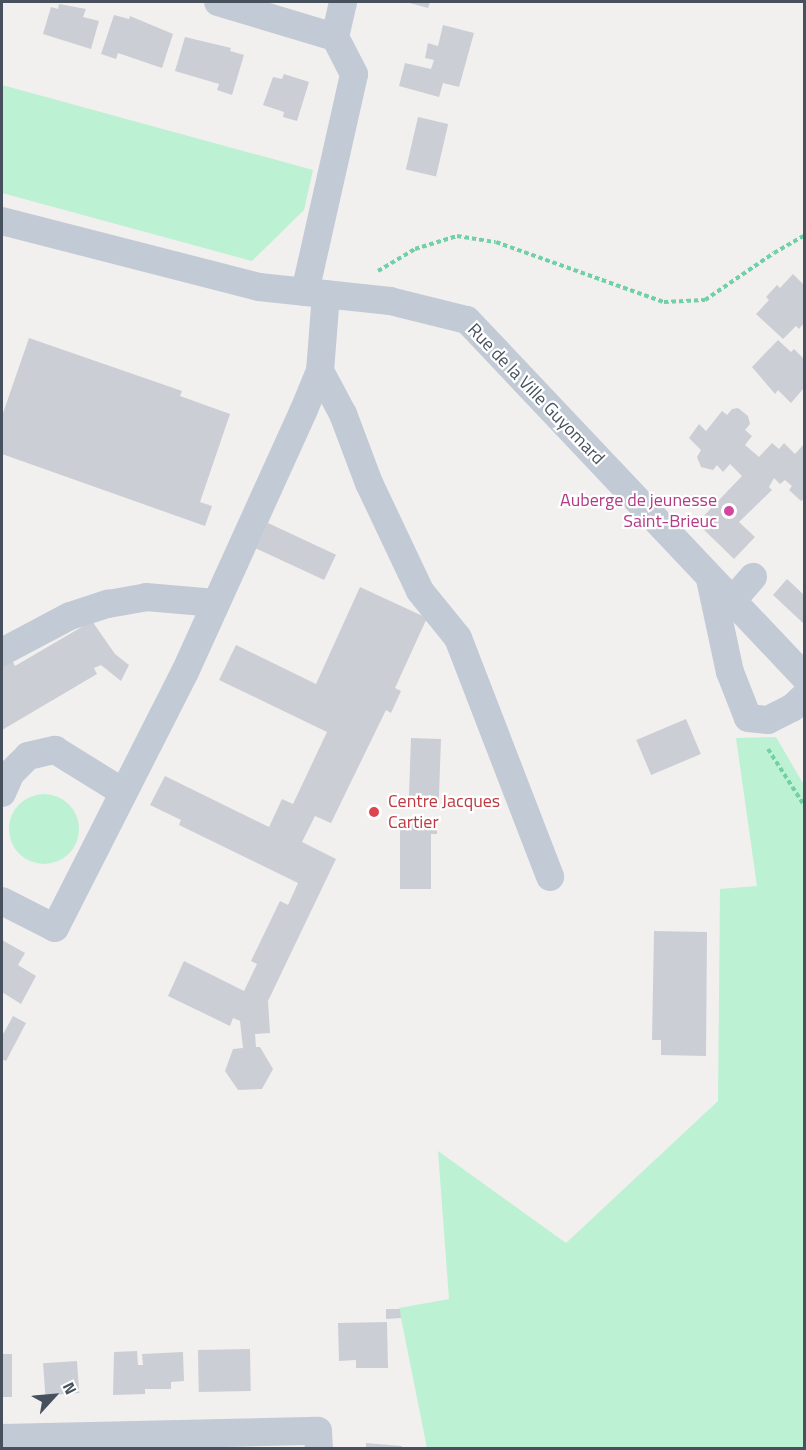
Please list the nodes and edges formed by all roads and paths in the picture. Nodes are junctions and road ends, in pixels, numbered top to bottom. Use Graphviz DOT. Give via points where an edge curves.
graph roads {
  1 [pos="218,2"];
  2 [pos="343,2"];
  3 [pos="335,37"];
  4 [pos="2,221"];
  5 [pos="804,236"];
  6 [pos="377,272"];
  7 [pos="316,293"];
  8 [pos="320,371"];
  9 [pos="753,577"];
  10 [pos="710,579"];
  11 [pos="732,601"];
  12 [pos="216,603"];
  13 [pos="2,652"];
  14 [pos="804,676"];
  15 [pos="804,698"];
  16 [pos="748,718"];
  17 [pos="123,792"];
  18 [pos="2,793"];
  19 [pos="804,805"];
  20 [pos="550,877"];
  21 [pos="2,901"];
  22 [pos="2,1438"];
  23 [pos="319,1449"];
  1 -- 3 [label="street"];
  2 -- 3 [label="street"];
  3 -- 7 [label="street" via="354,74"];
  4 -- 7 [label="street, Rue de la Ville Guyomard" via="259,287"];
  5 -- 6 [label="path" via="705,300 664,302 496,242 457,236 415,249"];
  7 -- 8 [label="street"];
  7 -- 10 [label="street, Rue de la Ville Guyomard" via="390,301 467,320"];
  8 -- 12 [label="street"];
  8 -- 20 [label="street" via="343,414 369,483 420,591 458,638"];
  9 -- 11 [label="street"];
  10 -- 11 [label="street, Rue de la Ville Guyomard"];
  10 -- 16 [label="street" via="730,672"];
  11 -- 14 [label="street, Rue de la Ville Guyomard"];
  12 -- 13 [label="street" via="146,597 108,604 70,616"];
  12 -- 17 [label="street"];
  15 -- 16 [label="street" via="768,720"];
  16 -- 19 [label="path"];
  17 -- 18 [label="street" via="55,750 28,756 11,773"];
  17 -- 21 [label="street" via="55,928"];
  22 -- 23 [label="street" via="318,1431"];
}
